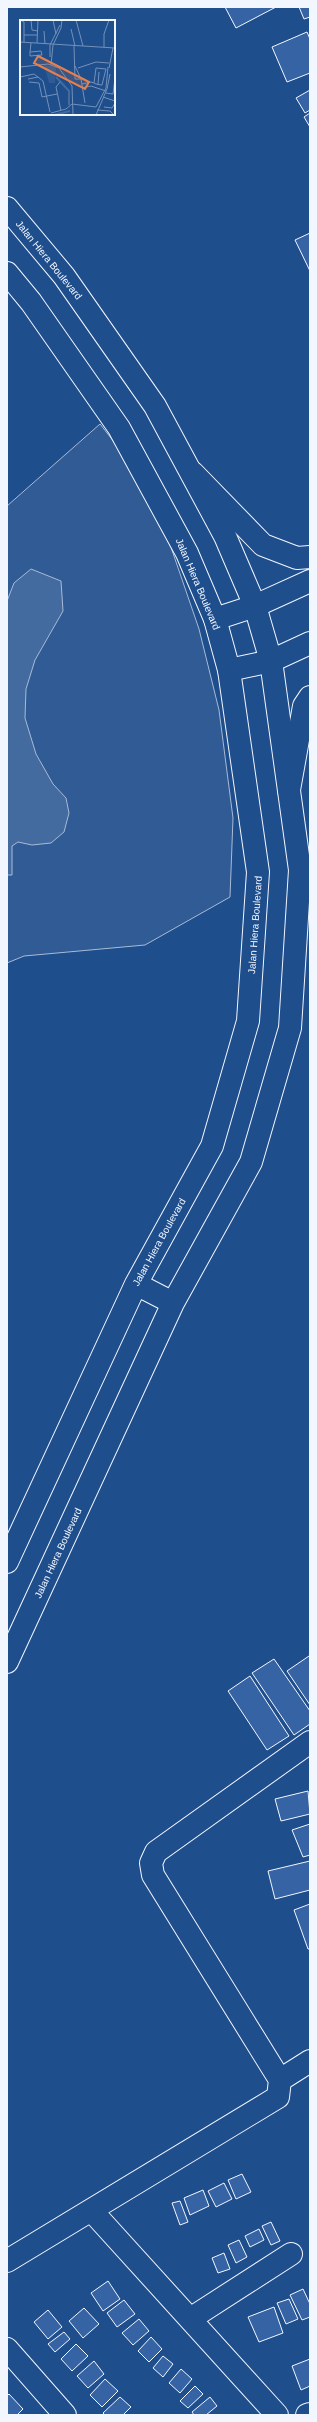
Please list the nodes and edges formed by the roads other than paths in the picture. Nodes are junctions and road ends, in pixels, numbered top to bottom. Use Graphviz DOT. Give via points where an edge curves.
graph roads {
  1 [pos="7,208"];
  2 [pos="7,273"];
  3 [pos="192,473"];
  4 [pos="310,557"];
  5 [pos="310,581"];
  6 [pos="255,606"];
  7 [pos="215,619"];
  8 [pos="310,643"];
  9 [pos="271,661"];
  10 [pos="229,670"];
  11 [pos="310,697"];
  12 [pos="289,790"];
  13 [pos="136,1284"];
  14 [pos="173,1304"];
  15 [pos="7,1562"];
  16 [pos="7,1662"];
  17 [pos="310,1742"];
  18 [pos="310,2060"];
  19 [pos="280,2080"];
  20 [pos="91,2210"];
  21 [pos="291,2254"];
  22 [pos="7,2261"];
  23 [pos="190,2319"];
  24 [pos="7,2348"];
  25 [pos="65,2415"];
  26 [pos="277,2415"];
  1 -- 3 [label="street, Jalan Hiera Boulevard" via="64,276 155,406"];
  2 -- 7 [label="street, Jalan Hiera Boulevard" via="31,302 119,428 187,553"];
  3 -- 4 [label="street" via="263,545 297,558"];
  3 -- 6 [label="street, Jalan Hiera Boulevard" via="225,536"];
  5 -- 6 [label="street"];
  6 -- 7 [label="street"];
  6 -- 9 [label="street, Jalan Hiera Boulevard"];
  7 -- 10 [label="street, Jalan Hiera Boulevard"];
  8 -- 9 [label="street"];
  9 -- 10 [label="street"];
  9 -- 12 [label="street, Jalan Hiera Boulevard"];
  10 -- 13 [label="street, Jalan Hiera Boulevard" via="258,872 248,1021 212,1146"];
  11 -- 12 [label="street" via="304,706"];
  12 -- 14 [label="street, Jalan Hiera Boulevard" via="300,870 290,1028 251,1162"];
  13 -- 14 [label="street"];
  13 -- 15 [label="street, Jalan Hiera Boulevard"];
  14 -- 16 [label="street, Jalan Hiera Boulevard"];
  17 -- 19 [label="street" via="156,1852 151,1863 153,1875"];
  18 -- 19 [label="street"];
  19 -- 20 [label="street" via="278,2097"];
  20 -- 22 [label="street"];
  20 -- 23 [label="street"];
  21 -- 23 [label="street"];
  23 -- 26 [label="street"];
  24 -- 25 [label="street"];
}
